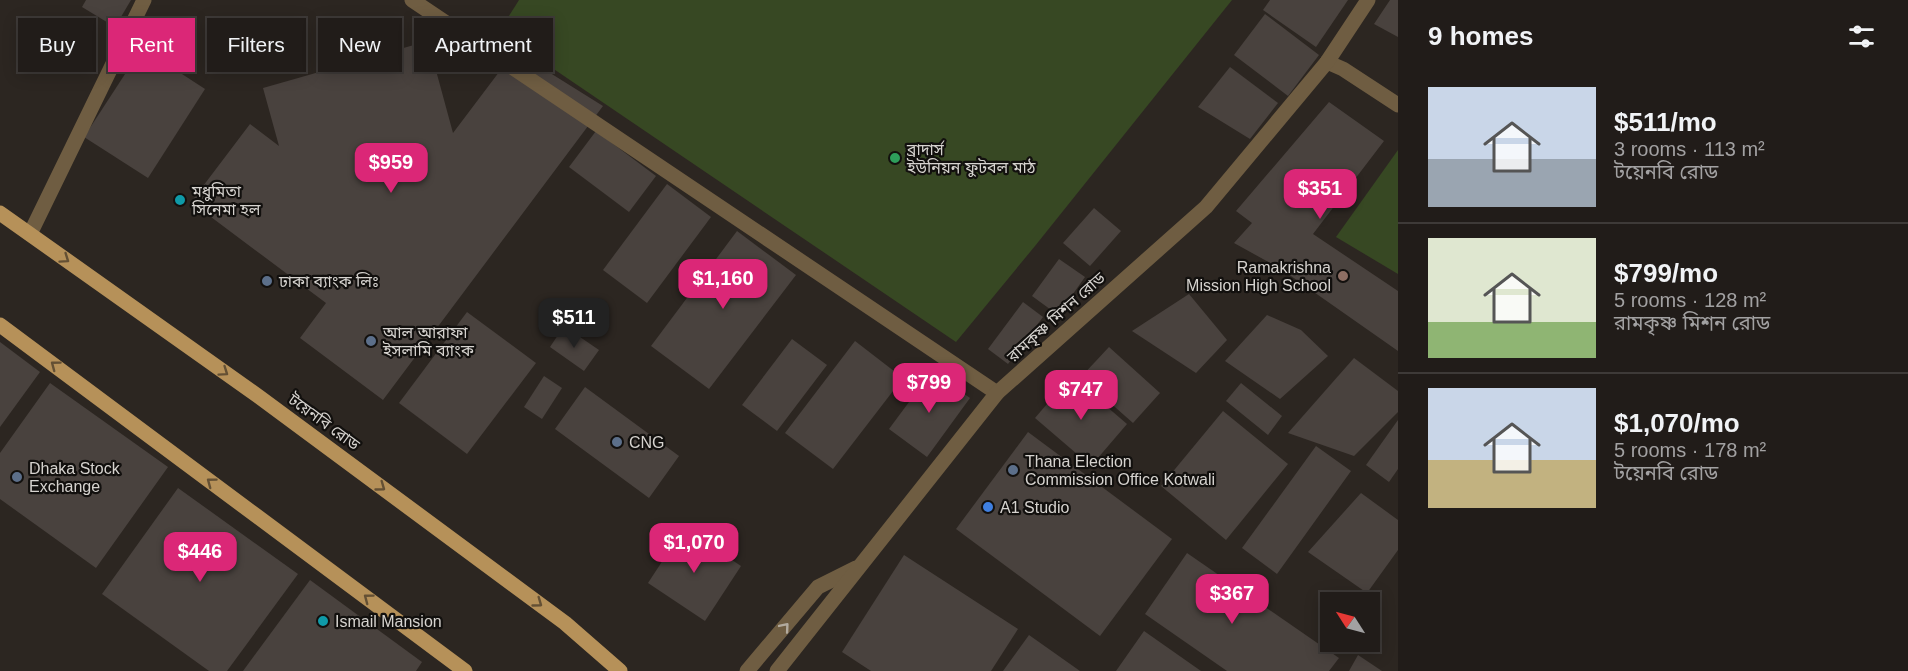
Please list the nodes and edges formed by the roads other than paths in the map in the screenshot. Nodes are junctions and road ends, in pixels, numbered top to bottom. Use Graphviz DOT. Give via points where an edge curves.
graph roads {
  1 [pos="144,0"];
  2 [pos="412,0"];
  3 [pos="1368,0"];
  4 [pos="1327,62"];
  5 [pos="1398,105"];
  6 [pos="0,213"];
  7 [pos="30,234"];
  8 [pos="0,325"];
  9 [pos="997,393"];
  10 [pos="861,566"];
  11 [pos="465,671"];
  12 [pos="620,671"];
  13 [pos="747,671"];
  14 [pos="777,671"];
  1 -- 7 [label="street"];
  2 -- 9 [label="street"];
  3 -- 4 [label="street, রামকৃষ্ণ মিশন রোড"];
  4 -- 5 [label="street"];
  4 -- 9 [label="street, রামকৃষ্ণ মিশন রোড" via="1206,207"];
  6 -- 7 [label="main road, টয়েনবি রোড"];
  7 -- 12 [label="main road, টয়েনবি রোড, one-way" via="565,622"];
  11 -- 8 [label="main road, one-way"];
  9 -- 10 [label="street, রামকৃষ্ণ মিশন রোড"];
  13 -- 10 [label="street, one-way" via="818,587"];
  10 -- 14 [label="street, রামকৃষ্ণ মিশন রোড"];
}
